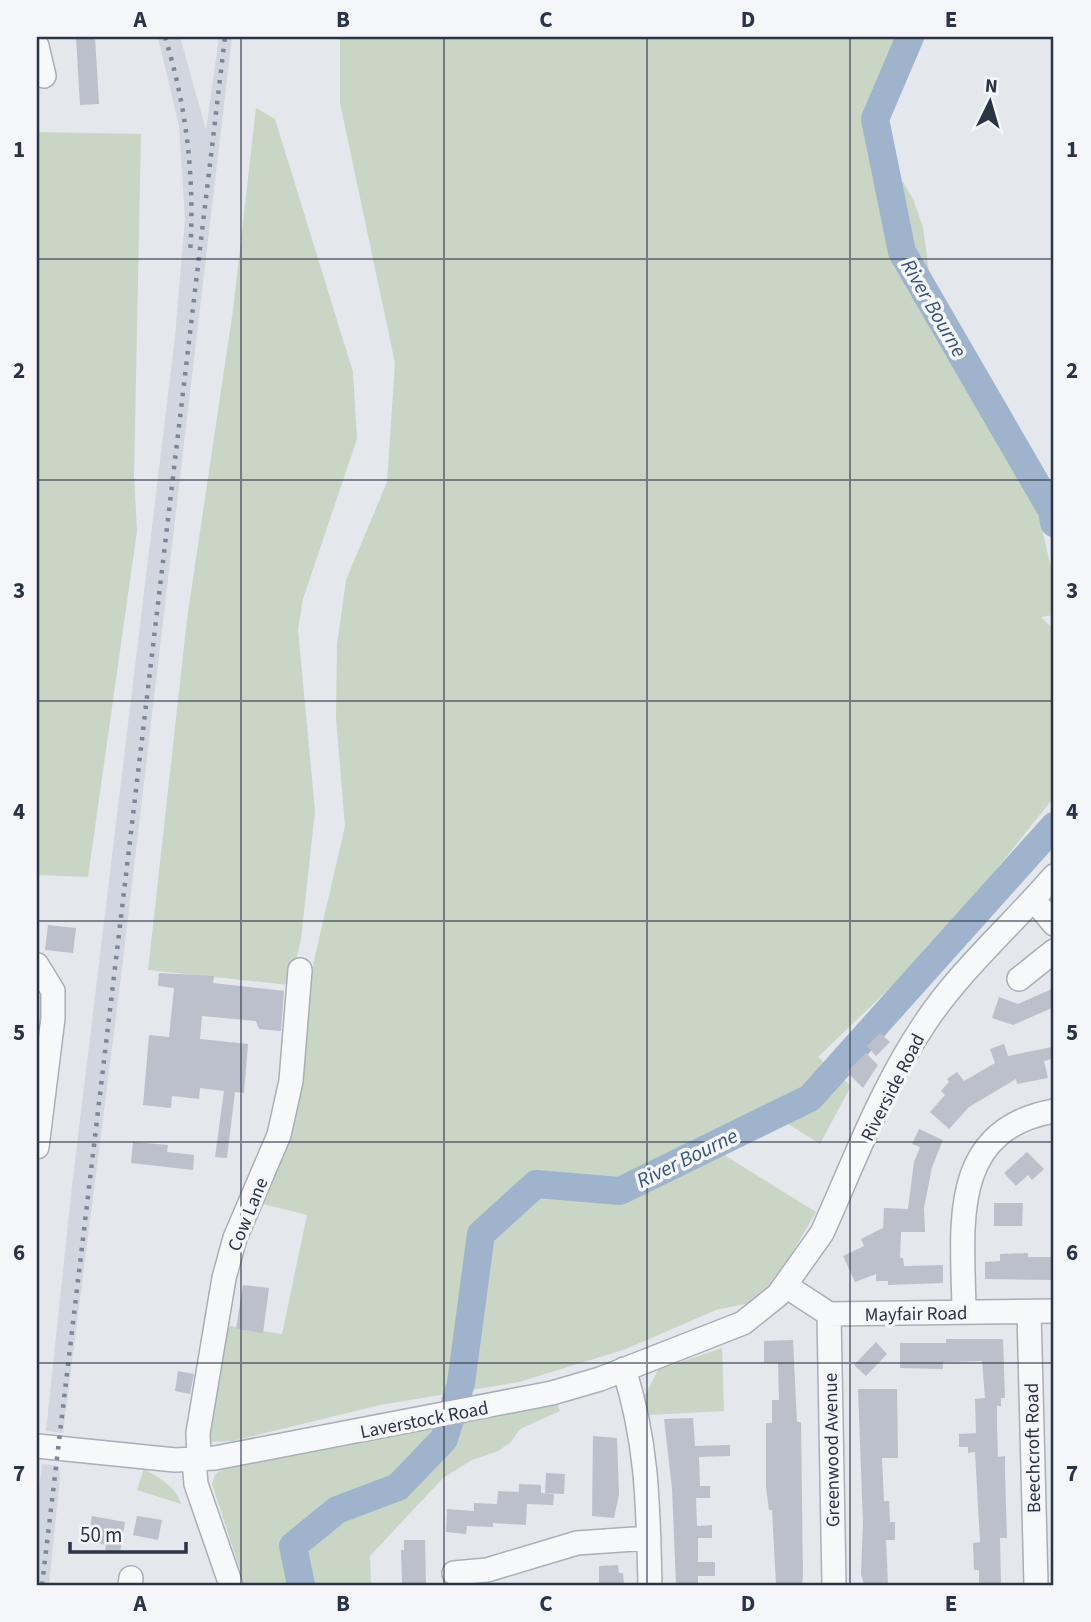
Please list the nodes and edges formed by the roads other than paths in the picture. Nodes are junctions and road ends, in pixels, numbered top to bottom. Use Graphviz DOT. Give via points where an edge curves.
graph roads {
  1 [pos="37,46"];
  2 [pos="44,76"];
  3 [pos="1054,876"];
  4 [pos="1034,900"];
  5 [pos="1054,925"];
  6 [pos="1054,951"];
  7 [pos="37,965"];
  8 [pos="300,970"];
  9 [pos="1019,979"];
  10 [pos="1054,1111"];
  11 [pos="37,1147"];
  12 [pos="786,1286"];
  13 [pos="964,1311"];
  14 [pos="1054,1311"];
  15 [pos="1029,1312"];
  16 [pos="829,1314"];
  17 [pos="624,1369"];
  18 [pos="37,1446"];
  19 [pos="196,1460"];
  20 [pos="649,1538"];
  21 [pos="454,1573"];
  22 [pos="231,1585"];
  23 [pos="650,1585"];
  24 [pos="834,1585"];
  25 [pos="1036,1585"];
  1 -- 2 [label="street"];
  3 -- 4 [label="street, Riverside Road"];
  4 -- 5 [label="street"];
  4 -- 12 [label="street, Riverside Road" via="925,1023 890,1082 822,1233"];
  6 -- 9 [label="street"];
  7 -- 11 [label="street" via="53,991"];
  8 -- 19 [label="street, Cow Lane" via="291,1082 279,1135 235,1238 224,1278"];
  10 -- 13 [label="street" via="1023,1120 996,1135 978,1159 964,1211"];
  12 -- 16 [label="street"];
  12 -- 17 [label="street, Laverstock Road" via="743,1324"];
  13 -- 15 [label="street, Mayfair Road"];
  13 -- 16 [label="street, Mayfair Road"];
  14 -- 15 [label="street, Mayfair Road"];
  15 -- 25 [label="street, Beechcroft Road"];
  16 -- 24 [label="street, Greenwood Avenue"];
  17 -- 19 [label="street, Laverstock Road" via="552,1393 496,1405"];
  17 -- 20 [label="street" via="645,1454"];
  18 -- 19 [label="street, Laverstock Road"];
  19 -- 22 [label="street, Cow Lane" via="196,1484"];
  20 -- 21 [label="street" via="577,1543 487,1570"];
  20 -- 23 [label="street"];
}
